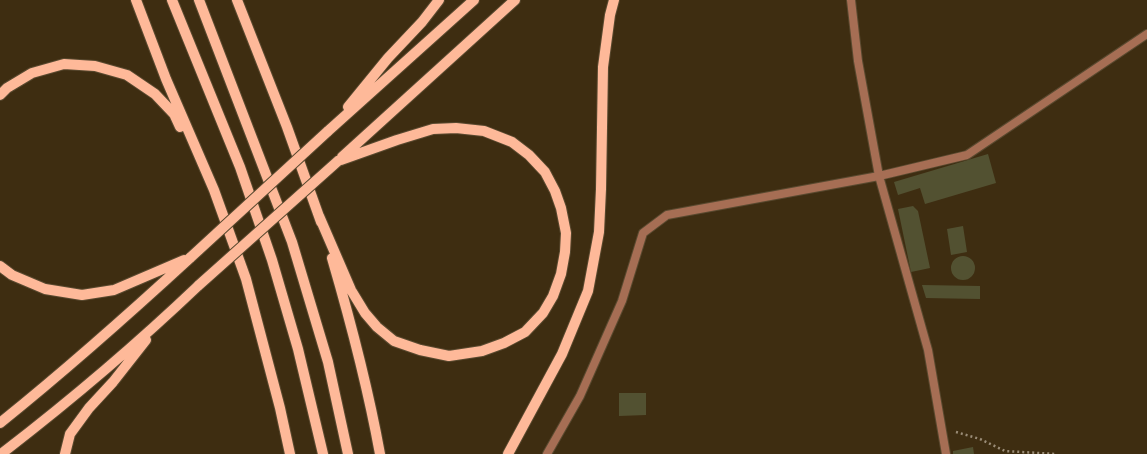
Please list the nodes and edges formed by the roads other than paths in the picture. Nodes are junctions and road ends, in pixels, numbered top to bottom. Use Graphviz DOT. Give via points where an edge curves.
graph roads {
  1 [pos="136,0"];
  2 [pos="172,0"];
  3 [pos="199,0"];
  4 [pos="236,0"];
  5 [pos="241,0"];
  6 [pos="439,0"];
  7 [pos="474,0"];
  8 [pos="515,0"];
  9 [pos="614,0"];
  10 [pos="851,0"];
  11 [pos="248,27"];
  12 [pos="1147,34"];
  13 [pos="0,95"];
  14 [pos="327,132"];
  15 [pos="338,161"];
  16 [pos="880,176"];
  17 [pos="214,190"];
  18 [pos="319,216"];
  19 [pos="191,257"];
  20 [pos="0,266"];
  21 [pos="160,321"];
  22 [pos="0,423"];
  23 [pos="289,451"];
  24 [pos="1,454"];
  25 [pos="65,454"];
  26 [pos="323,454"];
  27 [pos="348,454"];
  28 [pos="380,454"];
  29 [pos="508,454"];
  30 [pos="547,454"];
  31 [pos="946,454"];
  1 -- 17 [label="main road" via="166,79"];
  2 -- 26 [label="main road" via="240,166 272,260 298,349"];
  3 -- 27 [label="main road" via="292,242 328,362"];
  4 -- 11 [label="main road"];
  5 -- 11 [label="main road"];
  6 -- 14 [label="main road"];
  7 -- 14 [label="main road"];
  8 -- 15 [label="main road"];
  9 -- 29 [label="main road" via="603,67 599,232 588,291 562,354"];
  10 -- 16 [label="street" via="858,61"];
  11 -- 18 [label="main road"];
  12 -- 16 [label="street" via="967,155"];
  13 -- 17 [label="main road" via="32,73 64,64 95,66 127,75 155,94 174,114"];
  14 -- 19 [label="main road, bridge"];
  15 -- 18 [label="main road" via="433,129 484,131 512,142 545,172 561,208 566,233 561,274 543,313 525,332 482,351 449,356 434,353 394,341 376,327 352,290"];
  15 -- 21 [label="main road, bridge"];
  16 -- 30 [label="street" via="667,215 642,233 622,301 580,396"];
  16 -- 31 [label="street" via="928,350"];
  17 -- 23 [label="main road" via="246,279"];
  18 -- 28 [label="main road" via="366,382"];
  19 -- 20 [label="main road" via="114,290 82,295 45,289 12,275"];
  19 -- 22 [label="main road" via="50,384"];
  21 -- 24 [label="main road" via="44,421"];
  21 -- 25 [label="main road" via="70,434"];
}
